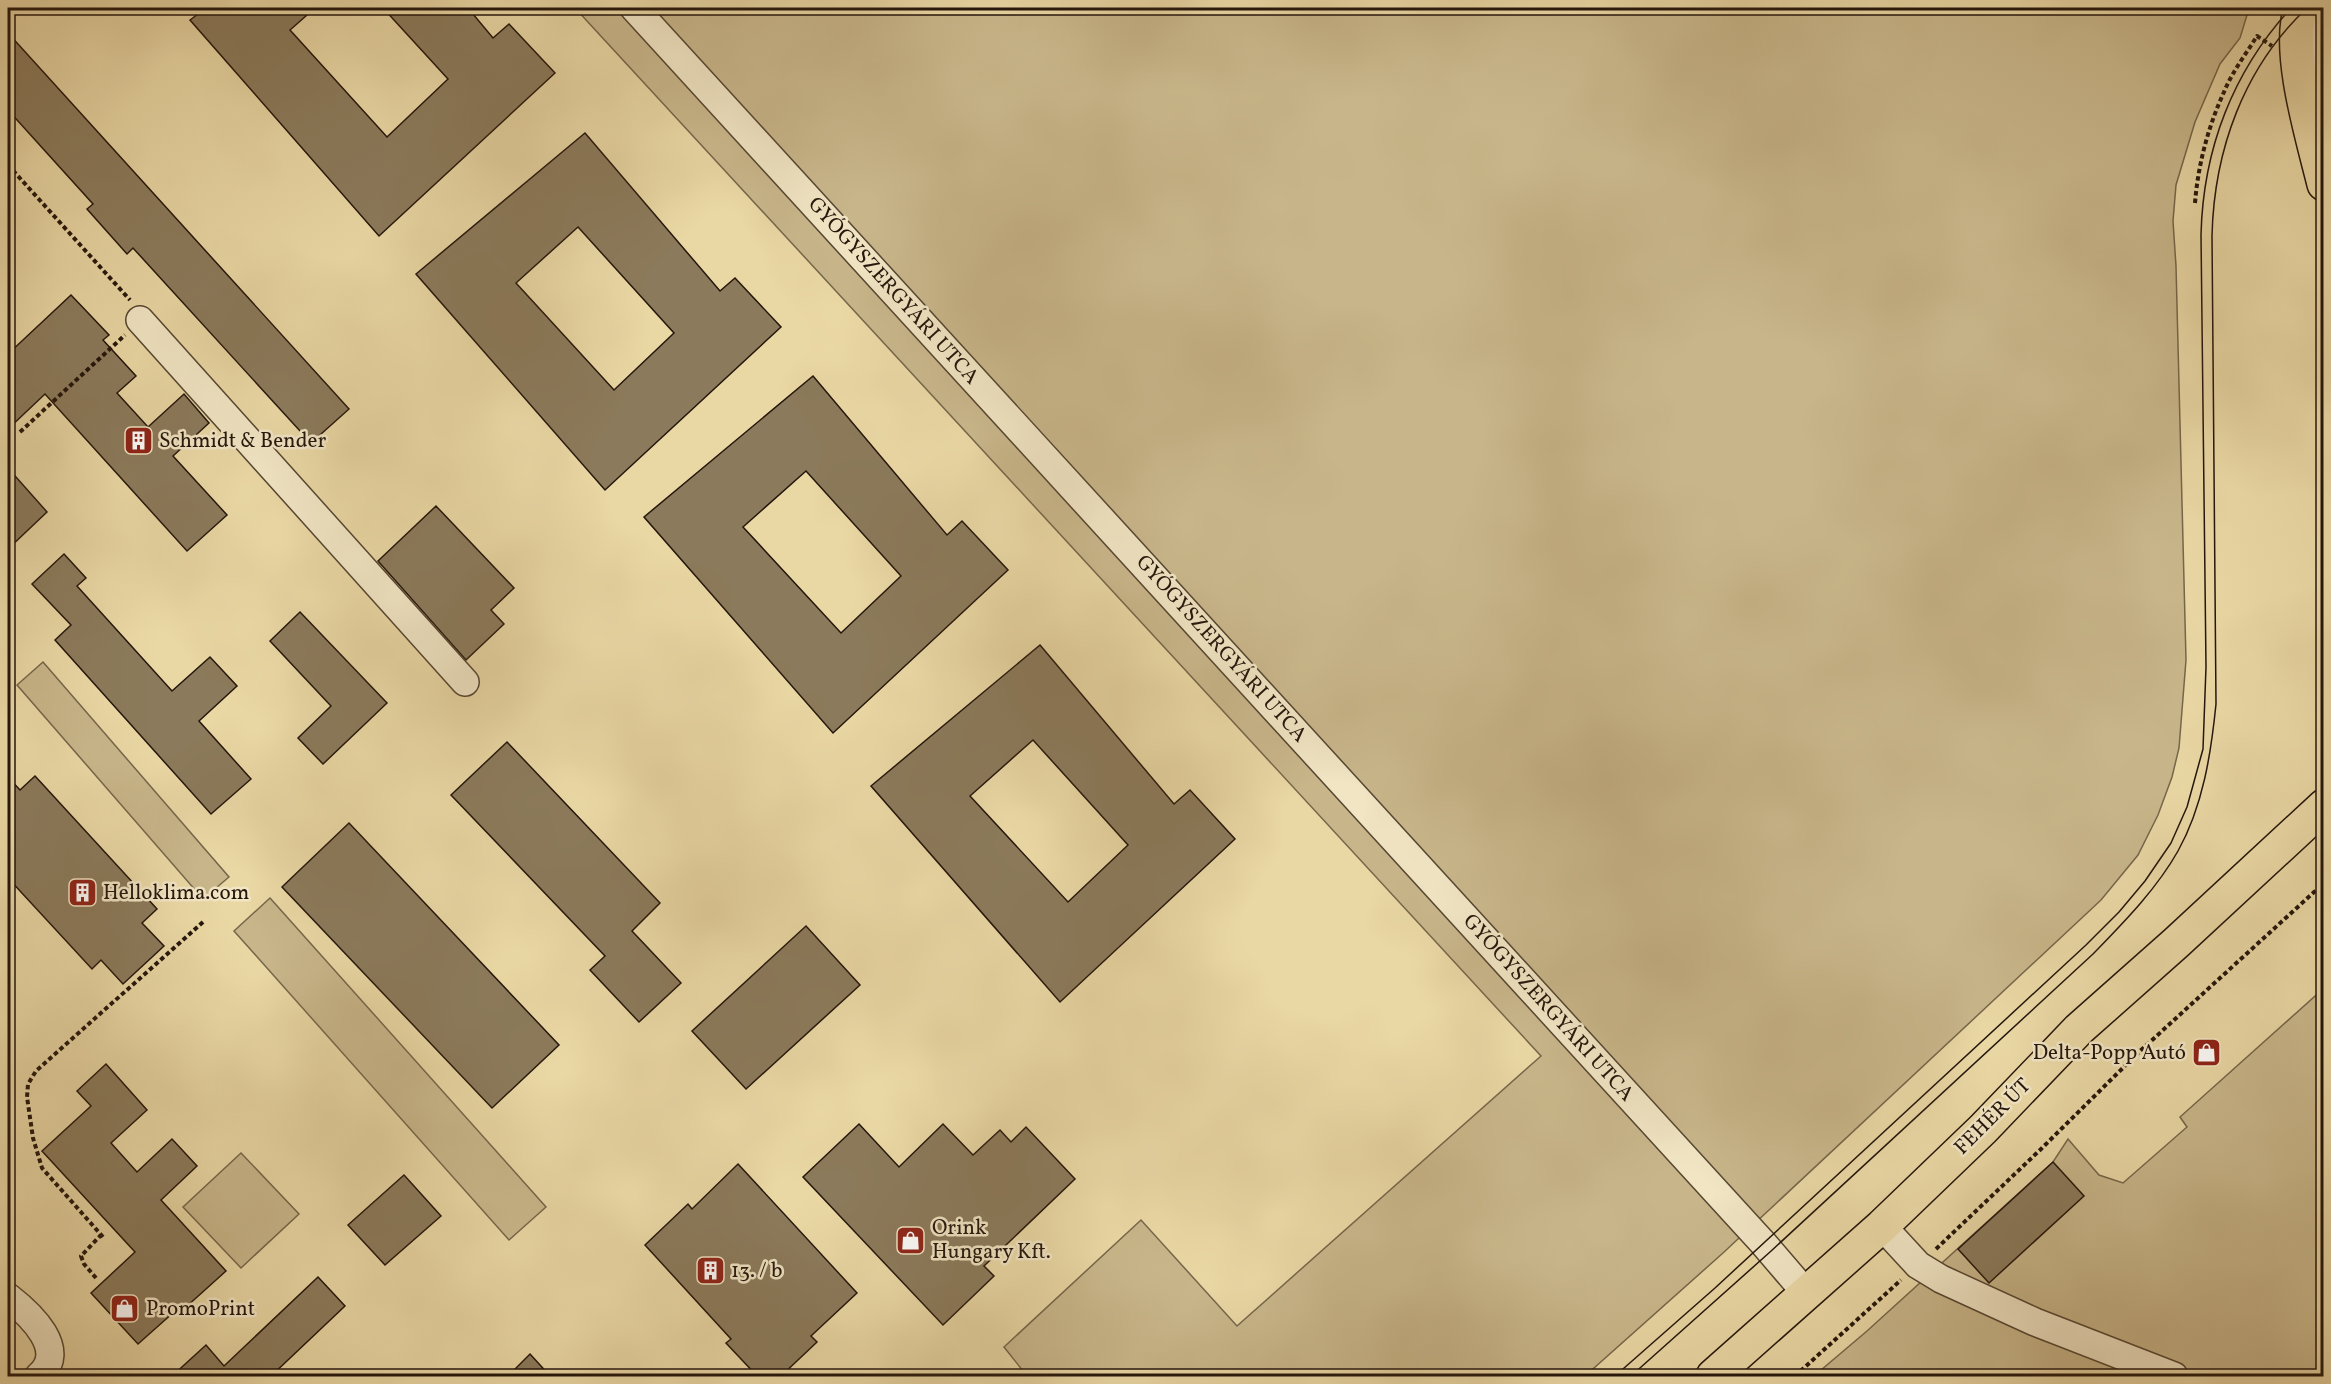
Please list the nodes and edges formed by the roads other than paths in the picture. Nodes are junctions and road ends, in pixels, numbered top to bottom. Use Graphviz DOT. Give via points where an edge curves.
graph roads {
  1 [pos="634,8"];
  2 [pos="2301,8"];
  3 [pos="2324,20"];
  4 [pos="2324,63"];
  5 [pos="2324,184"];
  6 [pos="140,320"];
  7 [pos="465,682"];
  8 [pos="2324,806"];
  9 [pos="1882,1226"];
  10 [pos="1806,1292"];
  11 [pos="8,1297"];
  12 [pos="39,1377"];
  13 [pos="1713,1377"];
  14 [pos="2174,1377"];
  1 -- 10 [label="street, GYÓGYSZERGYÁRI UTCA"];
  2 -- 5 [label="main road" via="2296,42 2302,95"];
  3 -- 4 [label="street" via="2320,44"];
  6 -- 7 [label="street"];
  8 -- 9 [label="main road, FEHÉR ÚT" via="2079,1029"];
  9 -- 10 [label="main road, FEHÉR ÚT"];
  9 -- 14 [label="street" via="1918,1265 1941,1278 2035,1322"];
  10 -- 13 [label="main road, FEHÉR ÚT"];
  11 -- 12 [label="street" via="46,1336 51,1360"];
}
